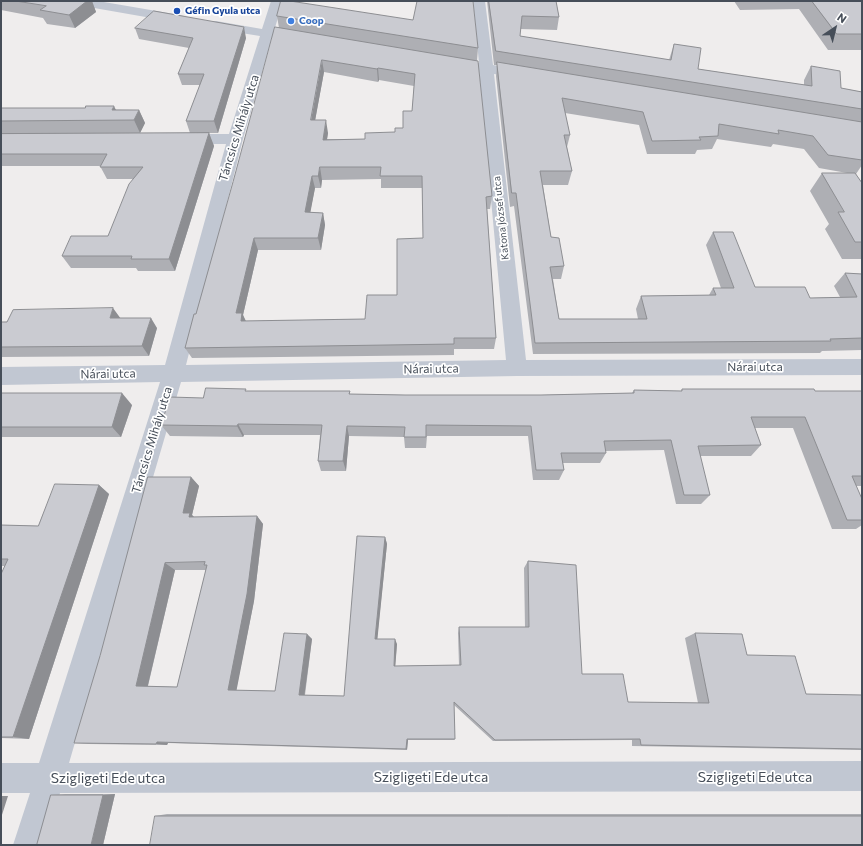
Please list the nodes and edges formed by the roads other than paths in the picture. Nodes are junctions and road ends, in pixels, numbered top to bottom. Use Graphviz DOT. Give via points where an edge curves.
graph roads {
  1 [pos="77,1"];
  2 [pos="277,1"];
  3 [pos="479,1"];
  4 [pos="268,34"];
  5 [pos="299,39"];
  6 [pos="439,60"];
  7 [pos="486,68"];
  8 [pos="541,77"];
  9 [pos="165,139"];
  10 [pos="235,139"];
  11 [pos="862,367"];
  12 [pos="517,368"];
  13 [pos="173,373"];
  14 [pos="1,376"];
  15 [pos="862,776"];
  16 [pos="1,778"];
  17 [pos="48,778"];
  18 [pos="29,845"];
  1 -- 4 [label="street"];
  2 -- 4 [label="street"];
  3 -- 7 [label="street, Katona József utca"];
  4 -- 5 [label="street"];
  4 -- 10 [label="street, Táncsics Mihály utca"];
  6 -- 7 [label="street"];
  7 -- 8 [label="street"];
  7 -- 12 [label="street, Katona József utca"];
  9 -- 10 [label="street"];
  10 -- 13 [label="street, Táncsics Mihály utca"];
  11 -- 12 [label="street, Nárai utca"];
  12 -- 13 [label="street, Nárai utca"];
  13 -- 14 [label="street, Nárai utca"];
  13 -- 17 [label="street, Táncsics Mihály utca"];
  15 -- 17 [label="street, Szigligeti Ede utca"];
  16 -- 17 [label="street, Szigligeti Ede utca"];
  17 -- 18 [label="street, Táncsics Mihály utca"];
}
